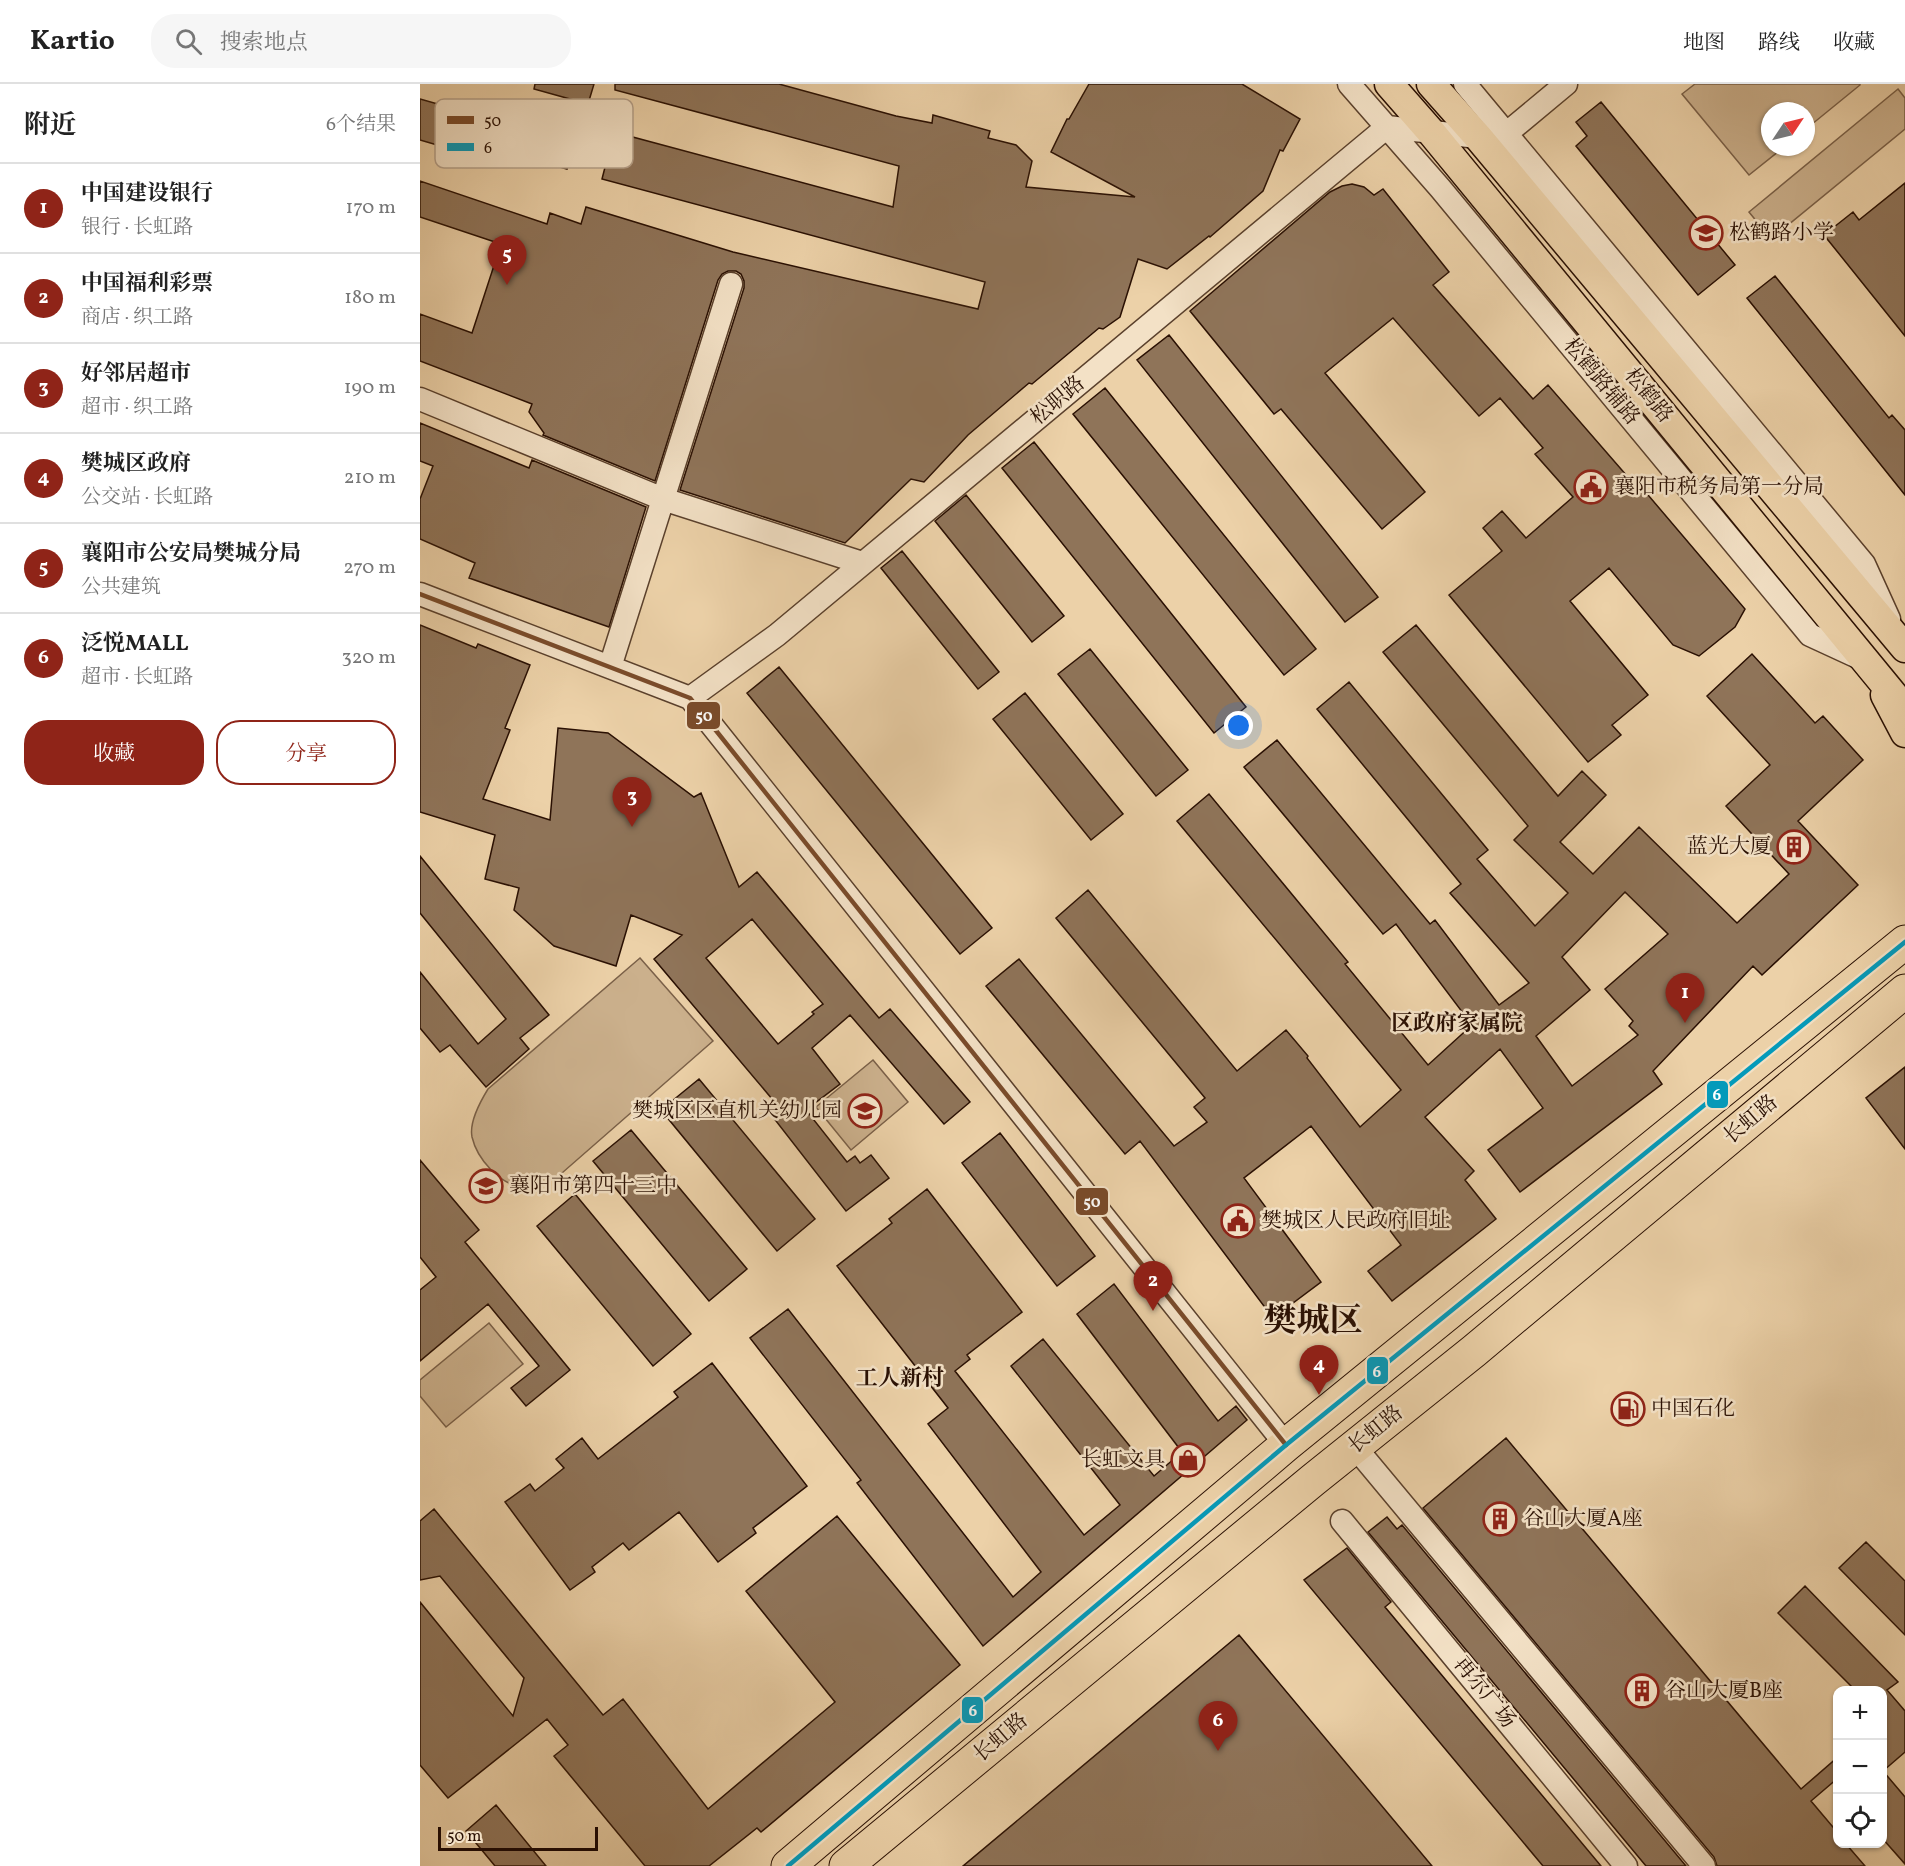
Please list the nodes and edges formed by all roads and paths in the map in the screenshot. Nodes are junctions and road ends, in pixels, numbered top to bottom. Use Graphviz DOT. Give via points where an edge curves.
graph roads {
  1 [pos="1349,84"];
  2 [pos="1389,84"];
  3 [pos="1431,84"];
  4 [pos="1465,84"];
  5 [pos="1566,84"];
  6 [pos="1387,127"];
  7 [pos="1431,132"];
  8 [pos="1507,133"];
  9 [pos="1478,137"];
  10 [pos="731,284"];
  11 [pos="1653,327"];
  12 [pos="420,399"];
  13 [pos="663,499"];
  14 [pos="862,563"];
  15 [pos="420,594"];
  16 [pos="1903,645"];
  17 [pos="1867,662"];
  18 [pos="610,667"];
  19 [pos="690,698"];
  20 [pos="1905,709"];
  21 [pos="1905,733"];
  22 [pos="1905,924"];
  23 [pos="1894,951"];
  24 [pos="1905,991"];
  25 [pos="1286,1445"];
  26 [pos="1355,1447"];
  27 [pos="1342,1521"];
  28 [pos="788,1866"];
  29 [pos="846,1866"];
  30 [pos="1626,1866"];
  31 [pos="1704,1866"];
  1 -- 6 [label="street, 松鹤路辅路"];
  2 -- 7 [label="main road, 松鹤路"];
  3 -- 9 [label="main road, 松鹤路"];
  4 -- 8 [label="street"];
  5 -- 8 [label="street"];
  6 -- 7 [label="street"];
  6 -- 14 [label="street, 松职路"];
  6 -- 17 [label="street, 松鹤路辅路" via="1810,635"];
  7 -- 9 [label="street"];
  7 -- 17 [label="main road, 松鹤路"];
  8 -- 9 [label="street"];
  8 -- 11 [label="street"];
  9 -- 11 [label="main road, 松鹤路"];
  10 -- 13 [label="street"];
  11 -- 16 [label="main road, 松鹤路"];
  12 -- 13 [label="street"];
  13 -- 14 [label="street"];
  13 -- 18 [label="street"];
  14 -- 19 [label="street, 松职路" via="777,635"];
  15 -- 18 [label="street"];
  17 -- 20 [label="main road, 松鹤路"];
  17 -- 21 [label="main road"];
  18 -- 19 [label="street"];
  19 -- 25 [label="street"];
  22 -- 23 [label="main road"];
  23 -- 25 [label="highway, 长虹路"];
  24 -- 26 [label="highway, 长虹路"];
  25 -- 28 [label="highway, 长虹路"];
  26 -- 29 [label="highway, 长虹路"];
  26 -- 31 [label="street"];
  27 -- 30 [label="street, 再尔广场"];
}
